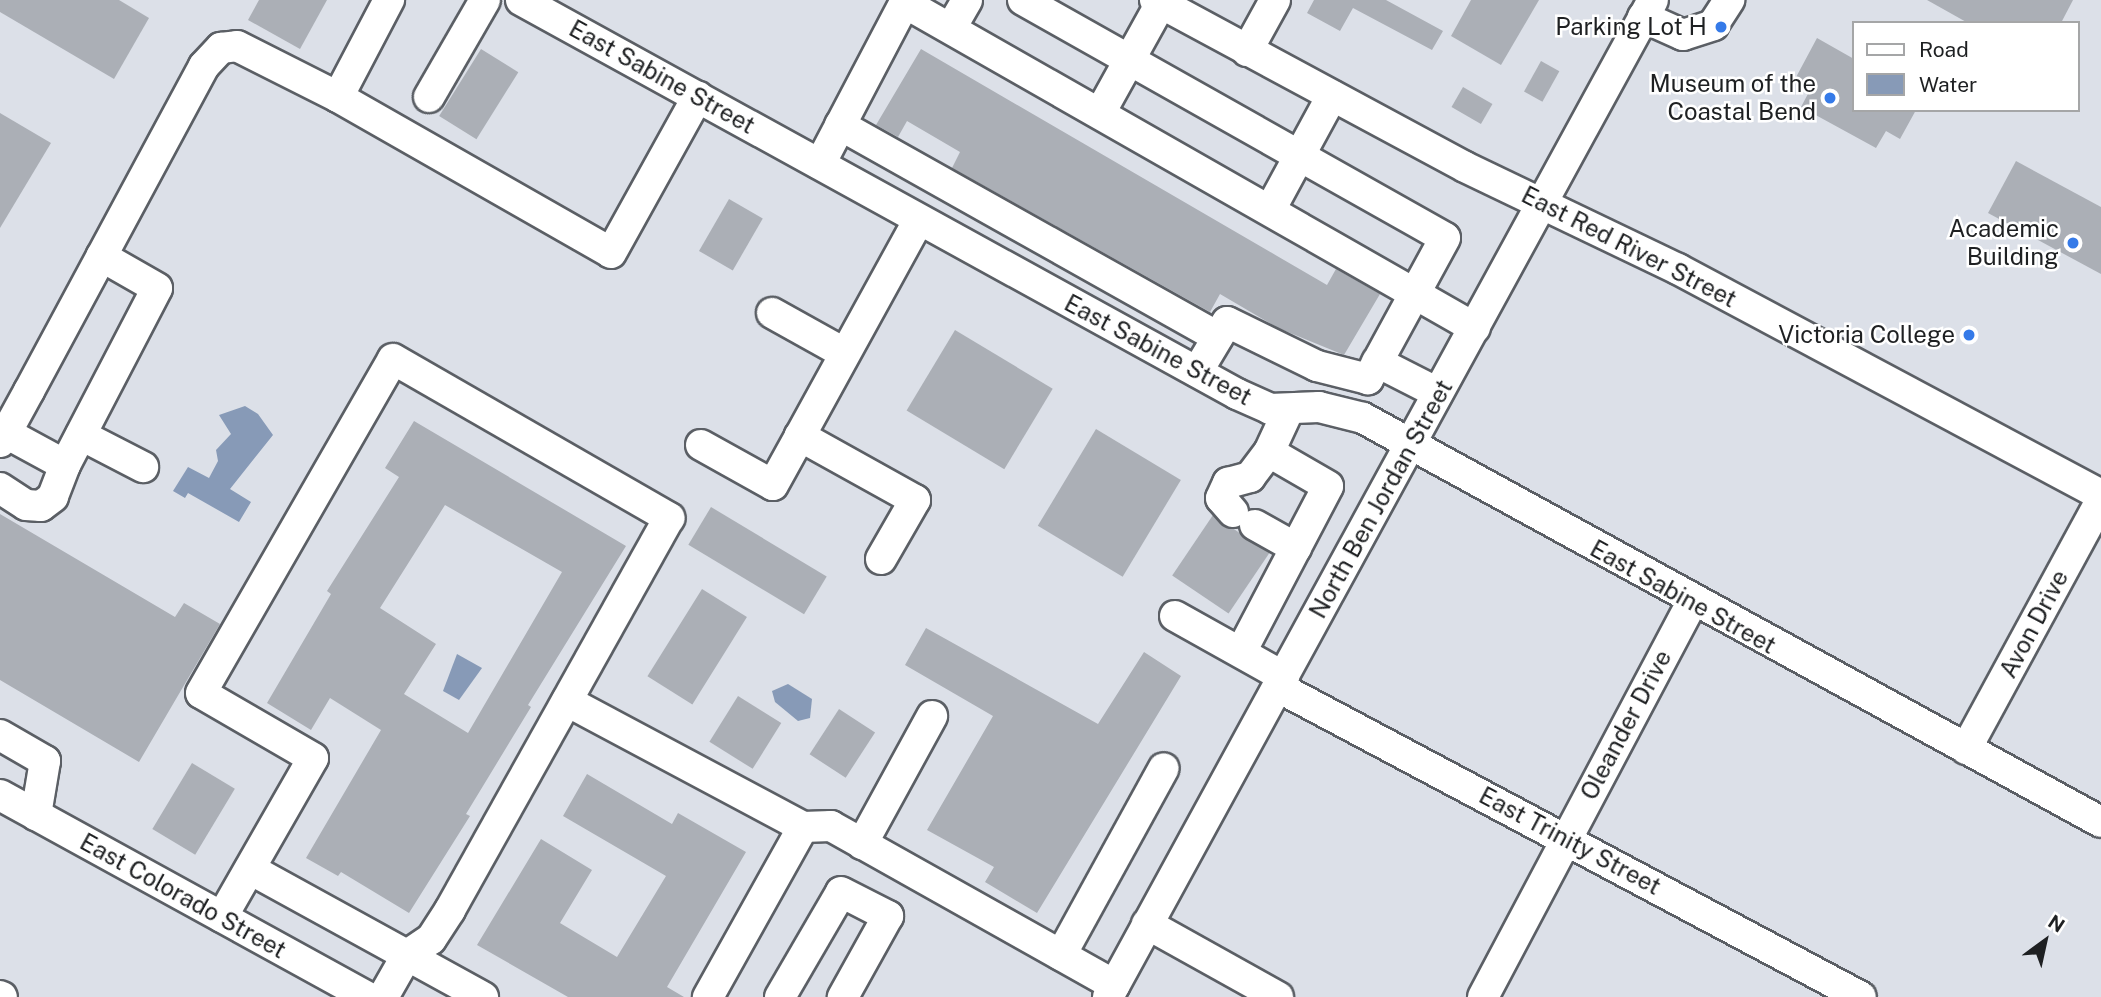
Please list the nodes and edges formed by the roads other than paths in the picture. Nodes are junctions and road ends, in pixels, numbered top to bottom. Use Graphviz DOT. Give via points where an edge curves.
graph roads {
  1 [pos="388,0"];
  2 [pos="485,0"];
  3 [pos="967,0"];
  4 [pos="1023,0"];
  5 [pos="1275,0"];
  6 [pos="1729,0"];
  7 [pos="905,1"];
  8 [pos="528,2"];
  9 [pos="1158,2"];
  10 [pos="1648,9"];
  11 [pos="951,28"];
  12 [pos="1247,51"];
  13 [pos="1130,60"];
  14 [pos="698,96"];
  15 [pos="1332,96"];
  16 [pos="338,97"];
  17 [pos="429,97"];
  18 [pos="1100,113"];
  19 [pos="840,125"];
  20 [pos="1300,156"];
  21 [pos="820,164"];
  22 [pos="1543,202"];
  23 [pos="1270,210"];
  24 [pos="918,221"];
  25 [pos="101,256"];
  26 [pos="1415,292"];
  27 [pos="772,313"];
  28 [pos="1475,328"];
  29 [pos="1218,337"];
  30 [pos="844,353"];
  31 [pos="1377,362"];
  32 [pos="1197,372"];
  33 [pos="1438,393"];
  34 [pos="1289,409"];
  35 [pos="2,435"];
  36 [pos="80,435"];
  37 [pos="800,436"];
  38 [pos="701,444"];
  39 [pos="1408,446"];
  40 [pos="1269,452"];
  41 [pos="65,465"];
  42 [pos="143,467"];
  43 [pos="0,488"];
  44 [pos="2101,498"];
  45 [pos="1296,548"];
  46 [pos="881,559"];
  47 [pos="1692,602"];
  48 [pos="1175,616"];
  49 [pos="1241,652"];
  50 [pos="1281,682"];
  51 [pos="567,701"];
  52 [pos="932,716"];
  53 [pos="0,735"];
  54 [pos="1966,749"];
  55 [pos="1164,768"];
  56 [pos="0,795"];
  57 [pos="36,815"];
  58 [pos="2101,822"];
  59 [pos="803,827"];
  60 [pos="1564,838"];
  61 [pos="862,844"];
  62 [pos="250,869"];
  63 [pos="222,917"];
  64 [pos="1147,924"];
  65 [pos="407,955"];
  66 [pos="1061,955"];
  67 [pos="1111,991"];
  68 [pos="367,997"];
  69 [pos="383,997"];
  70 [pos="483,997"];
  71 [pos="708,997"];
  72 [pos="780,997"];
  73 [pos="843,997"];
  74 [pos="1278,997"];
  75 [pos="1483,997"];
  76 [pos="1861,997"];
  1 -- 16 [label="street"];
  2 -- 17 [label="street"];
  3 -- 11 [label="street"];
  4 -- 13 [label="street"];
  5 -- 12 [label="street"];
  6 -- 10 [label="street" via="1713,25 1683,35"];
  7 -- 11 [label="street"];
  7 -- 19 [label="street"];
  8 -- 14 [label="street, East Sabine Street"];
  9 -- 12 [label="street, East Red River Street"];
  9 -- 13 [label="street"];
  10 -- 22 [label="street, North Ben Jordan Street"];
  11 -- 18 [label="street"];
  12 -- 15 [label="street, East Red River Street"];
  13 -- 18 [label="street"];
  13 -- 20 [label="street"];
  14 -- 16 [label="street" via="611,253"];
  14 -- 21 [label="street, East Sabine Street"];
  15 -- 20 [label="street"];
  15 -- 22 [label="street, East Red River Street" via="1465,167"];
  16 -- 25 [label="street" via="237,46 221,48 204,66"];
  18 -- 23 [label="street"];
  19 -- 21 [label="street"];
  19 -- 29 [label="street"];
  20 -- 23 [label="street"];
  20 -- 26 [label="street" via="1445,238"];
  21 -- 24 [label="street, East Sabine Street"];
  22 -- 28 [label="street, North Ben Jordan Street"];
  22 -- 44 [label="street, East Red River Street" via="1678,269"];
  23 -- 26 [label="street"];
  24 -- 30 [label="street"];
  24 -- 32 [label="street, East Sabine Street"];
  25 -- 35 [label="street"];
  25 -- 36 [label="street" via="158,288"];
  26 -- 28 [label="street"];
  26 -- 31 [label="street"];
  27 -- 30 [label="street"];
  28 -- 33 [label="street, North Ben Jordan Street"];
  29 -- 31 [label="street" via="1227,322 1317,366 1368,379"];
  29 -- 32 [label="street"];
  30 -- 37 [label="street"];
  31 -- 33 [label="street"];
  32 -- 34 [label="street, East Sabine Street" via="1270,409"];
  33 -- 39 [label="street, North Ben Jordan Street"];
  34 -- 39 [label="street, East Sabine Street" via="1339,409"];
  34 -- 40 [label="street"];
  35 -- 41 [label="street"];
  36 -- 41 [label="street"];
  36 -- 42 [label="street"];
  37 -- 38 [label="street" via="773,485"];
  37 -- 46 [label="street" via="915,500"];
  39 -- 47 [label="street, East Sabine Street"];
  39 -- 50 [label="street, North Ben Jordan Street"];
  40 -- 45 [label="street" via="1328,486"];
  40 -- 45 [label="street" via="1250,477 1228,483 1221,498 1244,519"];
  41 -- 43 [label="street" via="53,497 41,506 26,505"];
  44 -- 54 [label="street, Avon Drive"];
  45 -- 49 [label="street"];
  47 -- 54 [label="street, East Sabine Street"];
  47 -- 60 [label="street, Oleander Drive"];
  48 -- 49 [label="street, East Trinity Street"];
  49 -- 50 [label="street, East Trinity Street"];
  50 -- 60 [label="street, East Trinity Street"];
  50 -- 64 [label="street, North Ben Jordan Street"];
  51 -- 59 [label="street"];
  51 -- 62 [label="street" via="669,518 393,359 201,693 313,758"];
  51 -- 65 [label="street" via="450,910 431,939"];
  52 -- 61 [label="street"];
  53 -- 57 [label="street" via="45,761"];
  54 -- 58 [label="street, East Sabine Street"];
  55 -- 66 [label="street"];
  56 -- 57 [label="street, East Colorado Street"];
  57 -- 63 [label="street, East Colorado Street"];
  59 -- 61 [label="street" via="831,826"];
  59 -- 71 [label="street"];
  60 -- 75 [label="street, Oleander Drive"];
  60 -- 76 [label="street, East Trinity Street"];
  61 -- 66 [label="street"];
  62 -- 63 [label="street"];
  62 -- 65 [label="street"];
  63 -- 68 [label="street, East Colorado Street"];
  64 -- 67 [label="street, North Ben Jordan Street"];
  64 -- 74 [label="street"];
  65 -- 69 [label="street"];
  65 -- 70 [label="street"];
  66 -- 67 [label="street"];
  72 -- 73 [label="street" via="842,892 888,916"];
}
